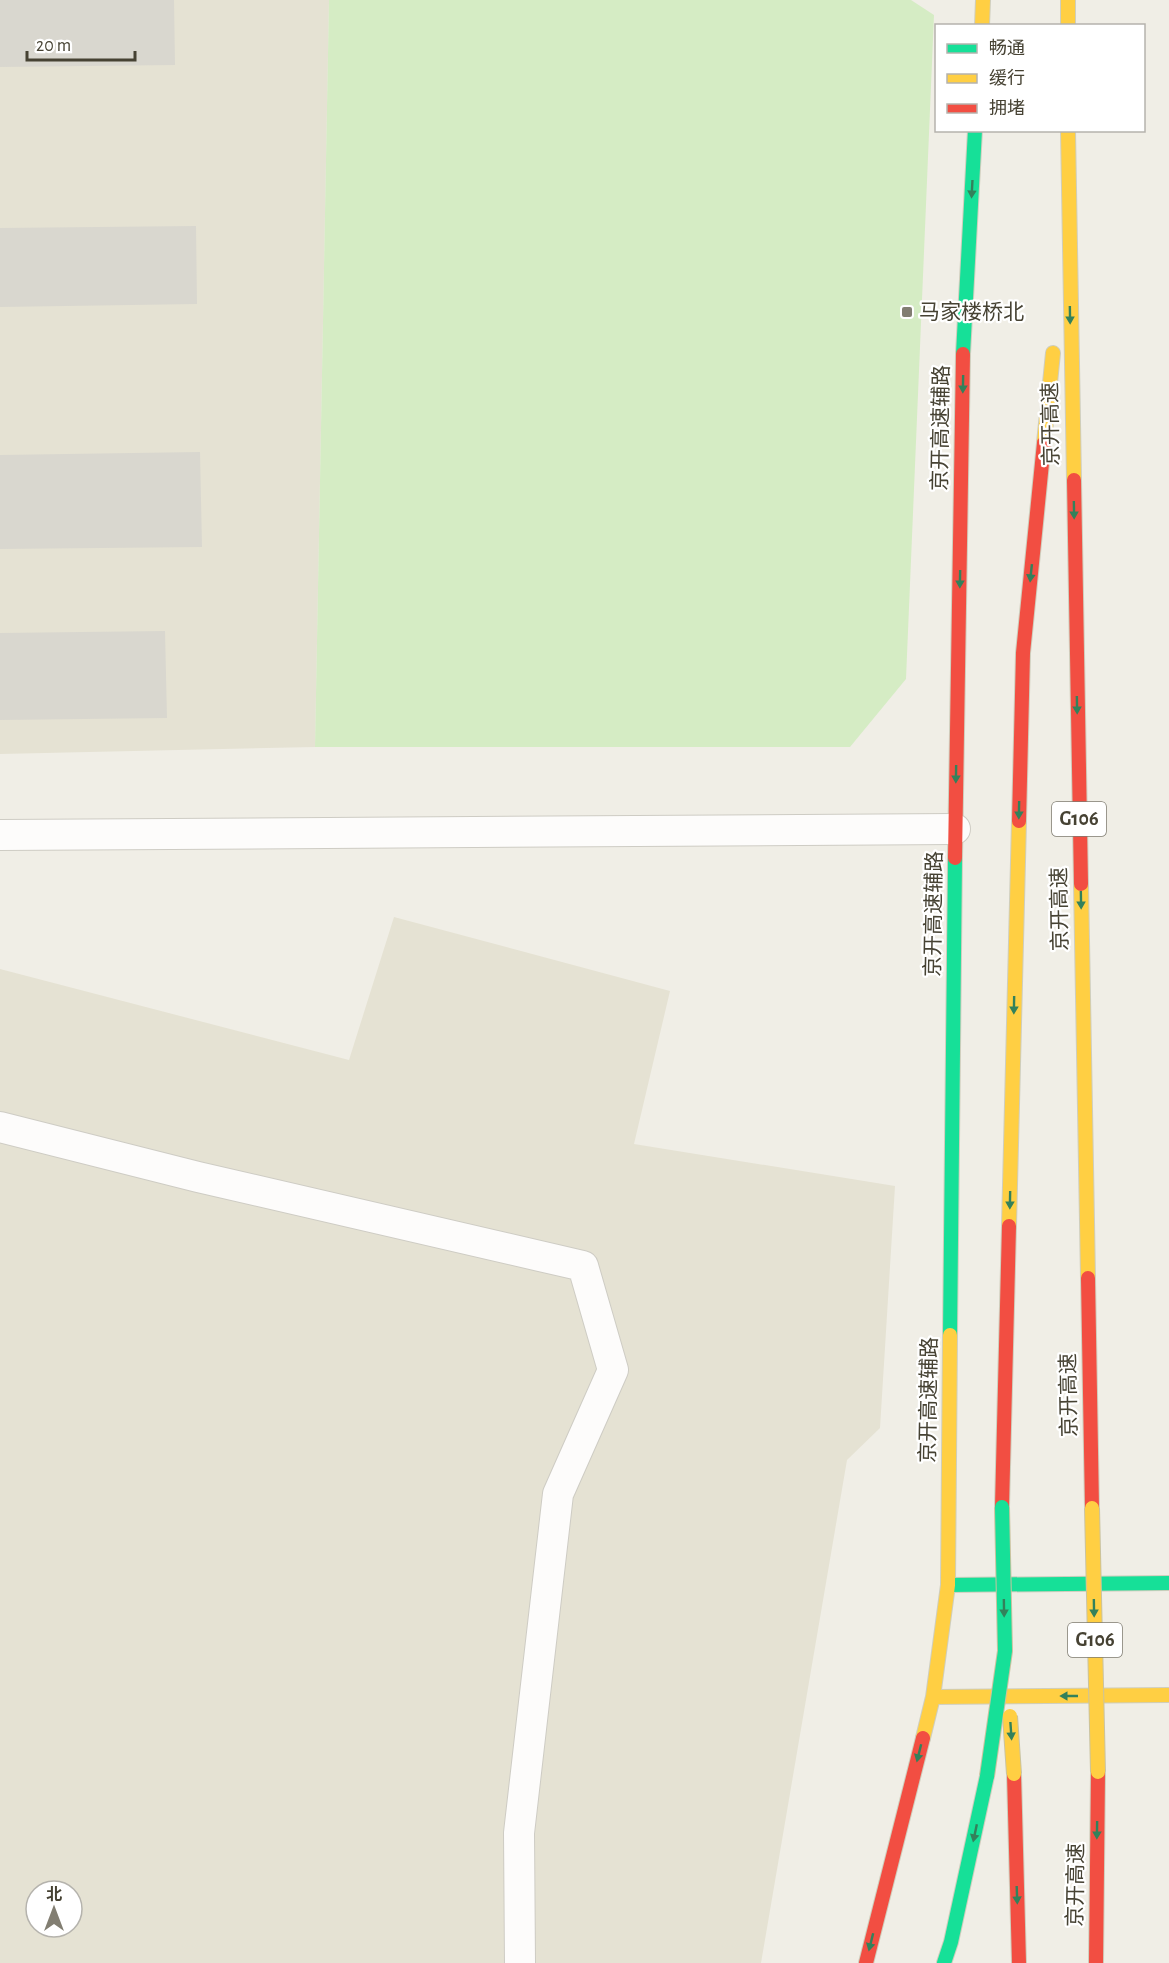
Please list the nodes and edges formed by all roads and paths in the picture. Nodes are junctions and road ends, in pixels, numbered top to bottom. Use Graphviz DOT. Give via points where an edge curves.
graph roads {
  1 [pos="983,0"];
  2 [pos="1068,0"];
  3 [pos="982,24"];
  4 [pos="1068,24"];
  5 [pos="975,132"];
  6 [pos="1068,132"];
  7 [pos="1068,201"];
  8 [pos="1058,309"];
  9 [pos="1054,344"];
  10 [pos="955,829"];
  11 [pos="0,835"];
  12 [pos="0,1127"];
  13 [pos="1169,1583"];
  14 [pos="948,1585"];
  15 [pos="1005,1652"];
  16 [pos="1169,1695"];
  17 [pos="933,1697"];
  18 [pos="520,1963"];
  19 [pos="866,1963"];
  20 [pos="944,1963"];
  21 [pos="1019,1963"];
  22 [pos="1096,1963"];
  1 -- 3 [label="main road"];
  2 -- 4 [label="main road"];
  5 -- 10 [label="main road, 京开高速辅路, one-way" via="964,321"];
  6 -- 7 [label="main road, 京开高速 / G106"];
  7 -- 8 [label="main road"];
  7 -- 22 [label="main road, 京开高速 / G106, one-way, bridge" via="1098,1772"];
  9 -- 15 [label="main road, one-way, bridge" via="1023,653 1002,1507"];
  10 -- 11 [label="street"];
  10 -- 14 [label="main road, 京开高速辅路"];
  12 -- 18 [label="street" via="583,1266 613,1370 558,1494 519,1833"];
  13 -- 14 [label="main road"];
  14 -- 17 [label="main road, 京开高速辅路"];
  15 -- 20 [label="main road, one-way, bridge" via="987,1776"];
  15 -- 21 [label="main road, one-way, bridge" via="1014,1774"];
  16 -- 17 [label="main road, one-way"];
  17 -- 19 [label="main road, 京开高速辅路, one-way"];
}
